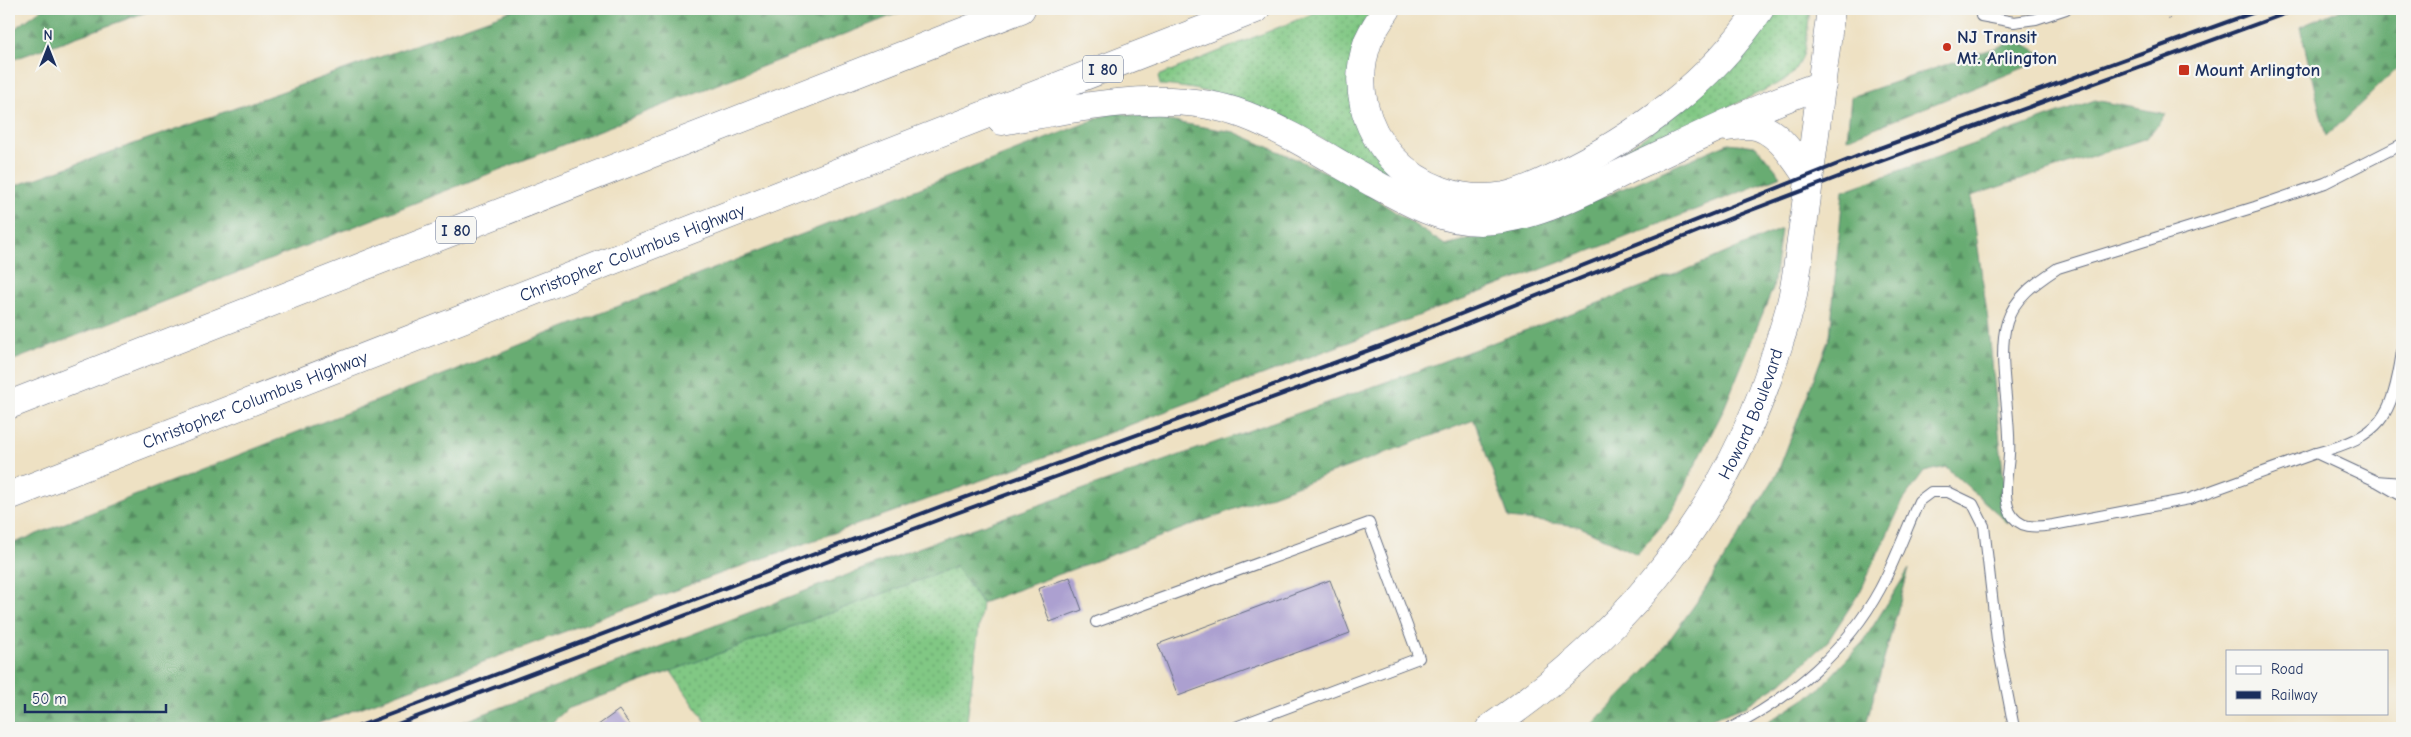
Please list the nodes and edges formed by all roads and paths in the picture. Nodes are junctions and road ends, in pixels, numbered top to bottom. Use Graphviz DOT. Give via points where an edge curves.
graph roads {
  1 [pos="1021,9"];
  2 [pos="1256,9"];
  3 [pos="1387,9"];
  4 [pos="1760,9"];
  5 [pos="1831,9"];
  6 [pos="2066,9"];
  7 [pos="2166,9"];
  8 [pos="1981,16"];
  9 [pos="2170,20"];
  10 [pos="1822,85"];
  11 [pos="1717,127"];
  12 [pos="950,130"];
  13 [pos="2402,144"];
  14 [pos="1809,179"];
  15 [pos="2402,352"];
  16 [pos="9,405"];
  17 [pos="2316,453"];
  18 [pos="2376,481"];
  19 [pos="2402,482"];
  20 [pos="9,496"];
  21 [pos="2402,496"];
  22 [pos="1096,622"];
  23 [pos="1233,728"];
  24 [pos="1490,728"];
  25 [pos="1731,728"];
  26 [pos="2014,728"];
  1 -- 16 [label="main road, I 80"];
  2 -- 12 [label="main road, Christopher Columbus Highway / I 80"];
  3 -- 4 [label="main road" via="1368,42 1364,59 1362,82 1366,111 1373,130 1385,150 1414,178 1432,189 1452,195 1485,198 1520,192 1577,166 1656,117 1706,74"];
  5 -- 10 [label="main road, Howard Boulevard"];
  6 -- 8 [label="lane" via="2014,22"];
  7 -- 9 [label="path"];
  10 -- 11 [label="main road"];
  10 -- 14 [label="main road, Howard Boulevard"];
  11 -- 12 [label="main road" via="1549,207 1503,219 1479,221 1425,212 1278,130 1243,114 1204,105 1128,102"];
  11 -- 14 [label="main road" via="1751,125 1762,128 1781,141"];
  12 -- 20 [label="main road, Christopher Columbus Highway / I 80"];
  13 -- 17 [label="lane" via="2325,183 2058,268 2018,300 2007,322 2004,347 2009,454 2006,482 2010,512 2019,524 2034,528 2189,498"];
  14 -- 24 [label="main road, Howard Boulevard" via="1793,296 1754,416 1717,490 1661,574 1614,626 1575,664"];
  15 -- 17 [label="lane" via="2396,392 2384,417 2346,445"];
  17 -- 18 [label="lane"];
  18 -- 19 [label="lane"];
  18 -- 21 [label="lane"];
  22 -- 23 [label="lane" via="1369,523 1419,658"];
  25 -- 26 [label="lane" via="1786,696 1820,667 1852,630 1880,589 1920,501 1931,492 1948,492 1973,504 1984,526 1996,640"];
}
